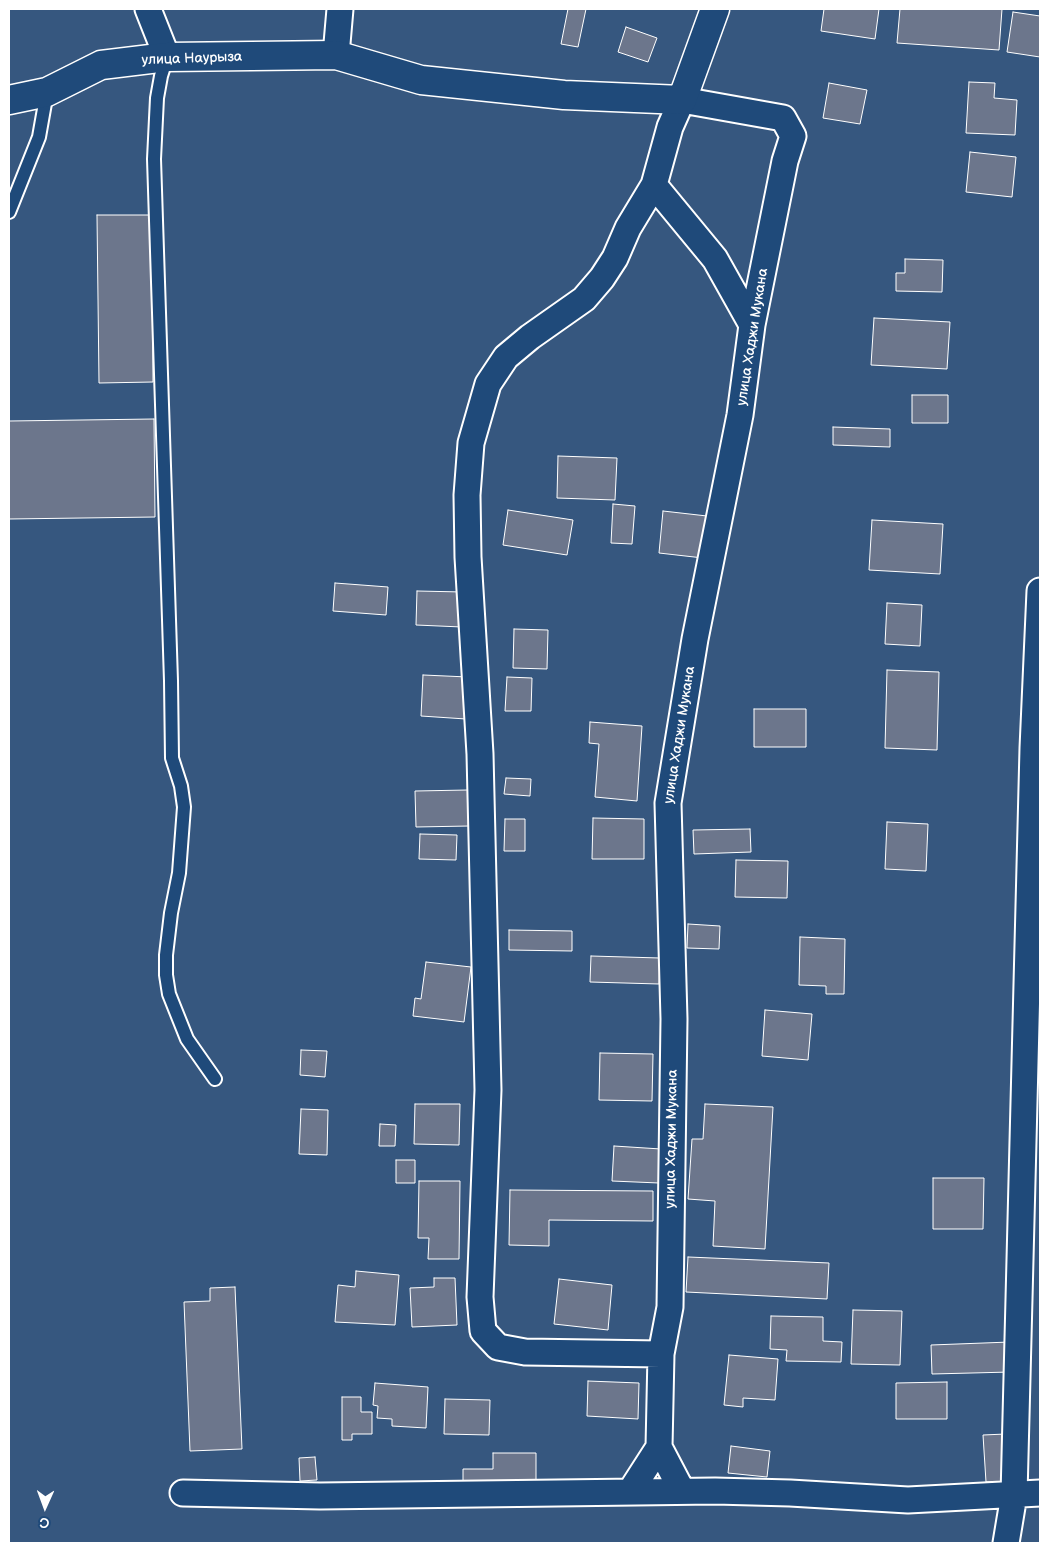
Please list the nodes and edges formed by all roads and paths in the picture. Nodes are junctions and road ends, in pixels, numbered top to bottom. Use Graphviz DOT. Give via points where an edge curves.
graph roads {
  1 [pos="148,9"];
  2 [pos="340,9"];
  3 [pos="715,9"];
  4 [pos="336,55"];
  5 [pos="167,57"];
  6 [pos="47,92"];
  7 [pos="9,100"];
  8 [pos="682,100"];
  9 [pos="654,184"];
  10 [pos="9,212"];
  11 [pos="752,325"];
  12 [pos="1040,591"];
  13 [pos="215,1079"];
  14 [pos="661,1354"];
  15 [pos="659,1447"];
  16 [pos="682,1491"];
  17 [pos="630,1492"];
  18 [pos="182,1493"];
  19 [pos="1040,1493"];
  20 [pos="1014,1495"];
  21 [pos="1006,1543"];
  1 -- 5 [label="street"];
  2 -- 4 [label="street"];
  3 -- 8 [label="street"];
  4 -- 5 [label="street, улица Наурыза"];
  4 -- 8 [label="street, улица Наурыза" via="421,80 564,96"];
  5 -- 6 [label="street, улица Наурыза" via="101,65"];
  5 -- 13 [label="lane" via="157,98 154,159 172,758 184,807 166,974 169,994 188,1039"];
  6 -- 7 [label="street, улица Наурыза"];
  6 -- 10 [label="lane" via="39,137"];
  8 -- 9 [label="street" via="670,127"];
  8 -- 11 [label="street, улица Хаджи Мукана" via="783,118 792,136"];
  9 -- 11 [label="street" via="715,259"];
  9 -- 14 [label="street" via="602,278 584,298 506,357 488,384 471,443 467,495 480,754 488,1090 480,1297 483,1331 498,1347 525,1352"];
  11 -- 14 [label="street, улица Хаджи Мукана" via="740,415 695,639 668,803 674,1020 670,1307"];
  12 -- 20 [label="street"];
  14 -- 15 [label="street, улица Хаджи Мукана"];
  15 -- 16 [label="street, улица Хаджи Мукана"];
  15 -- 17 [label="street"];
  16 -- 17 [label="street"];
  16 -- 20 [label="street" via="908,1500"];
  17 -- 18 [label="street" via="320,1496"];
  19 -- 20 [label="street"];
  20 -- 21 [label="street"];
}
